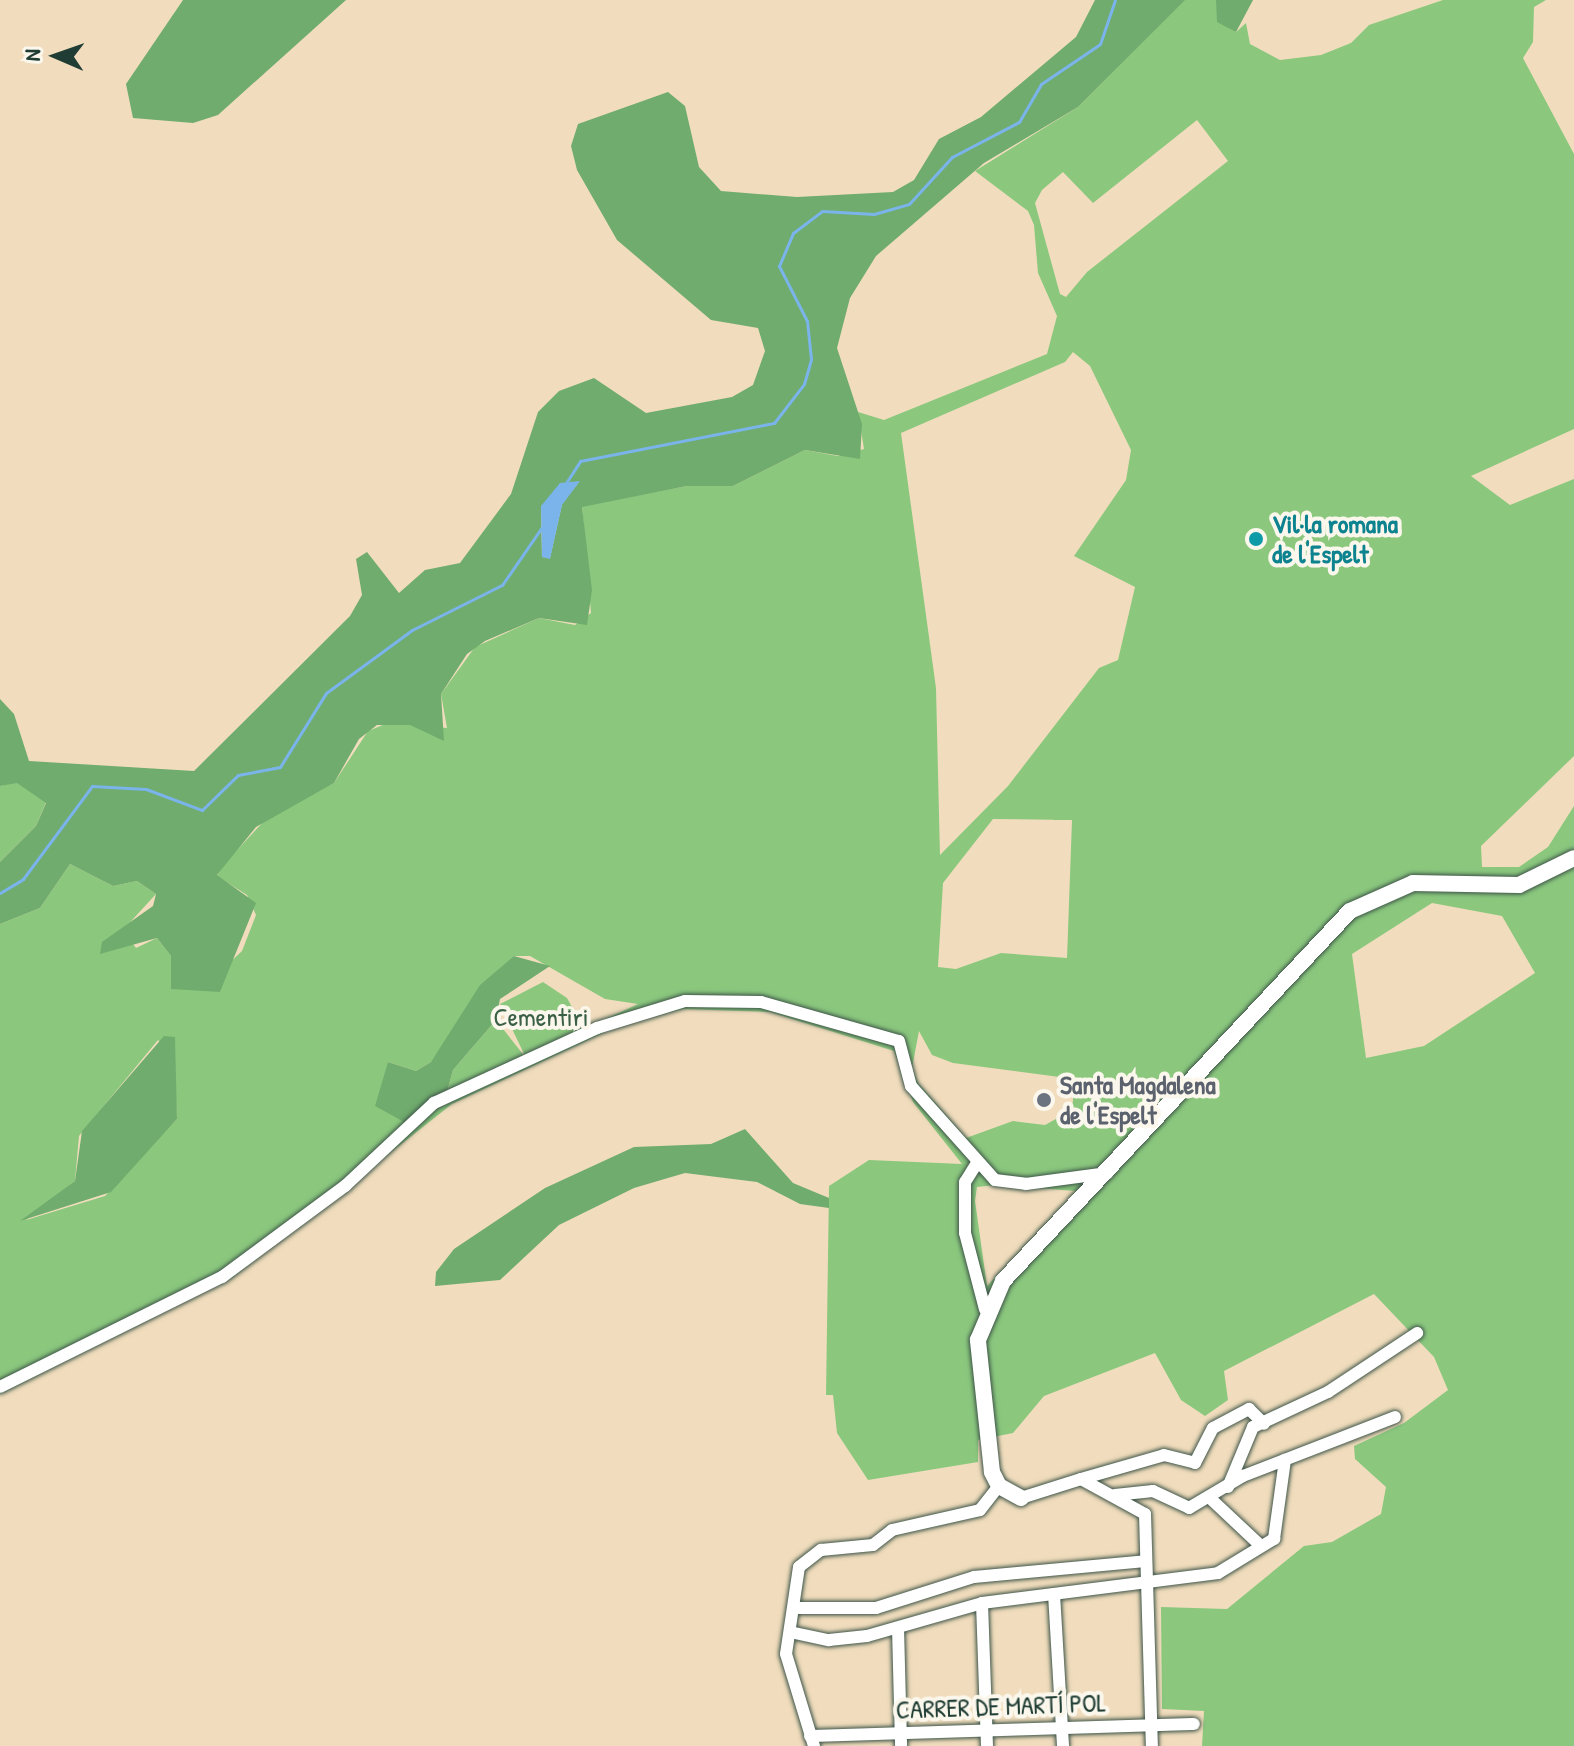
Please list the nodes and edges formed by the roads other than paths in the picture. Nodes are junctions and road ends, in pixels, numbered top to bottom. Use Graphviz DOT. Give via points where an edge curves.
graph roads {
  1 [pos="1574,858"];
  2 [pos="977,1163"];
  3 [pos="1107,1173"];
  4 [pos="985,1309"];
  5 [pos="1417,1333"];
  6 [pos="0,1387"];
  7 [pos="1395,1417"];
  8 [pos="1264,1424"];
  9 [pos="1285,1460"];
  10 [pos="1081,1479"];
  11 [pos="999,1486"];
  12 [pos="1228,1487"];
  13 [pos="1115,1495"];
  14 [pos="1021,1498"];
  15 [pos="1212,1500"];
  16 [pos="1261,1546"];
  17 [pos="1145,1561"];
  18 [pos="1145,1583"];
  19 [pos="1054,1594"];
  20 [pos="982,1603"];
  21 [pos="794,1608"];
  22 [pos="898,1628"];
  23 [pos="790,1632"];
  24 [pos="1151,1722"];
  25 [pos="1194,1724"];
  26 [pos="1063,1725"];
  27 [pos="985,1729"];
  28 [pos="900,1732"];
  29 [pos="812,1741"];
  30 [pos="901,1746"];
  31 [pos="987,1746"];
  32 [pos="1063,1746"];
  33 [pos="1152,1746"];
  1 -- 3 [label="street" via="1519,885 1413,883 1350,911"];
  2 -- 3 [label="street" via="995,1180 1026,1184"];
  2 -- 4 [label="street" via="965,1182 965,1233"];
  2 -- 6 [label="street" via="911,1086 899,1041 732,998 647,1009 434,1103 345,1186 222,1277"];
  3 -- 4 [label="street" via="1003,1281"];
  4 -- 11 [label="street" via="978,1340"];
  5 -- 8 [label="street"];
  7 -- 9 [label="street"];
  8 -- 10 [label="street" via="1249,1409 1213,1428 1195,1463 1164,1455"];
  8 -- 12 [label="street" via="1253,1427 1241,1447"];
  9 -- 12 [label="street"];
  9 -- 16 [label="street" via="1274,1539"];
  10 -- 13 [label="street"];
  10 -- 14 [label="street"];
  11 -- 14 [label="street"];
  11 -- 21 [label="street" via="980,1510 892,1530 873,1545 821,1550 799,1567"];
  12 -- 15 [label="street"];
  13 -- 15 [label="street" via="1153,1491 1189,1508"];
  13 -- 17 [label="street" via="1145,1514"];
  15 -- 16 [label="street"];
  16 -- 18 [label="street" via="1218,1573"];
  17 -- 18 [label="street"];
  17 -- 21 [label="street" via="974,1577 876,1608"];
  18 -- 19 [label="street"];
  18 -- 24 [label="street"];
  19 -- 20 [label="street"];
  19 -- 26 [label="street"];
  20 -- 22 [label="street"];
  20 -- 27 [label="street"];
  21 -- 23 [label="street"];
  22 -- 23 [label="street" via="829,1640"];
  22 -- 28 [label="street"];
  23 -- 29 [label="street" via="786,1654"];
  24 -- 25 [label="street, CARRER DE MARTÍ POL"];
  24 -- 26 [label="street, CARRER DE MARTÍ POL"];
  24 -- 33 [label="street"];
  26 -- 27 [label="street, CARRER DE MARTÍ POL"];
  26 -- 32 [label="street"];
  27 -- 28 [label="street, CARRER DE MARTÍ POL"];
  27 -- 31 [label="street"];
  28 -- 29 [label="street, CARRER DE MARTÍ POL"];
  28 -- 30 [label="street"];
}
